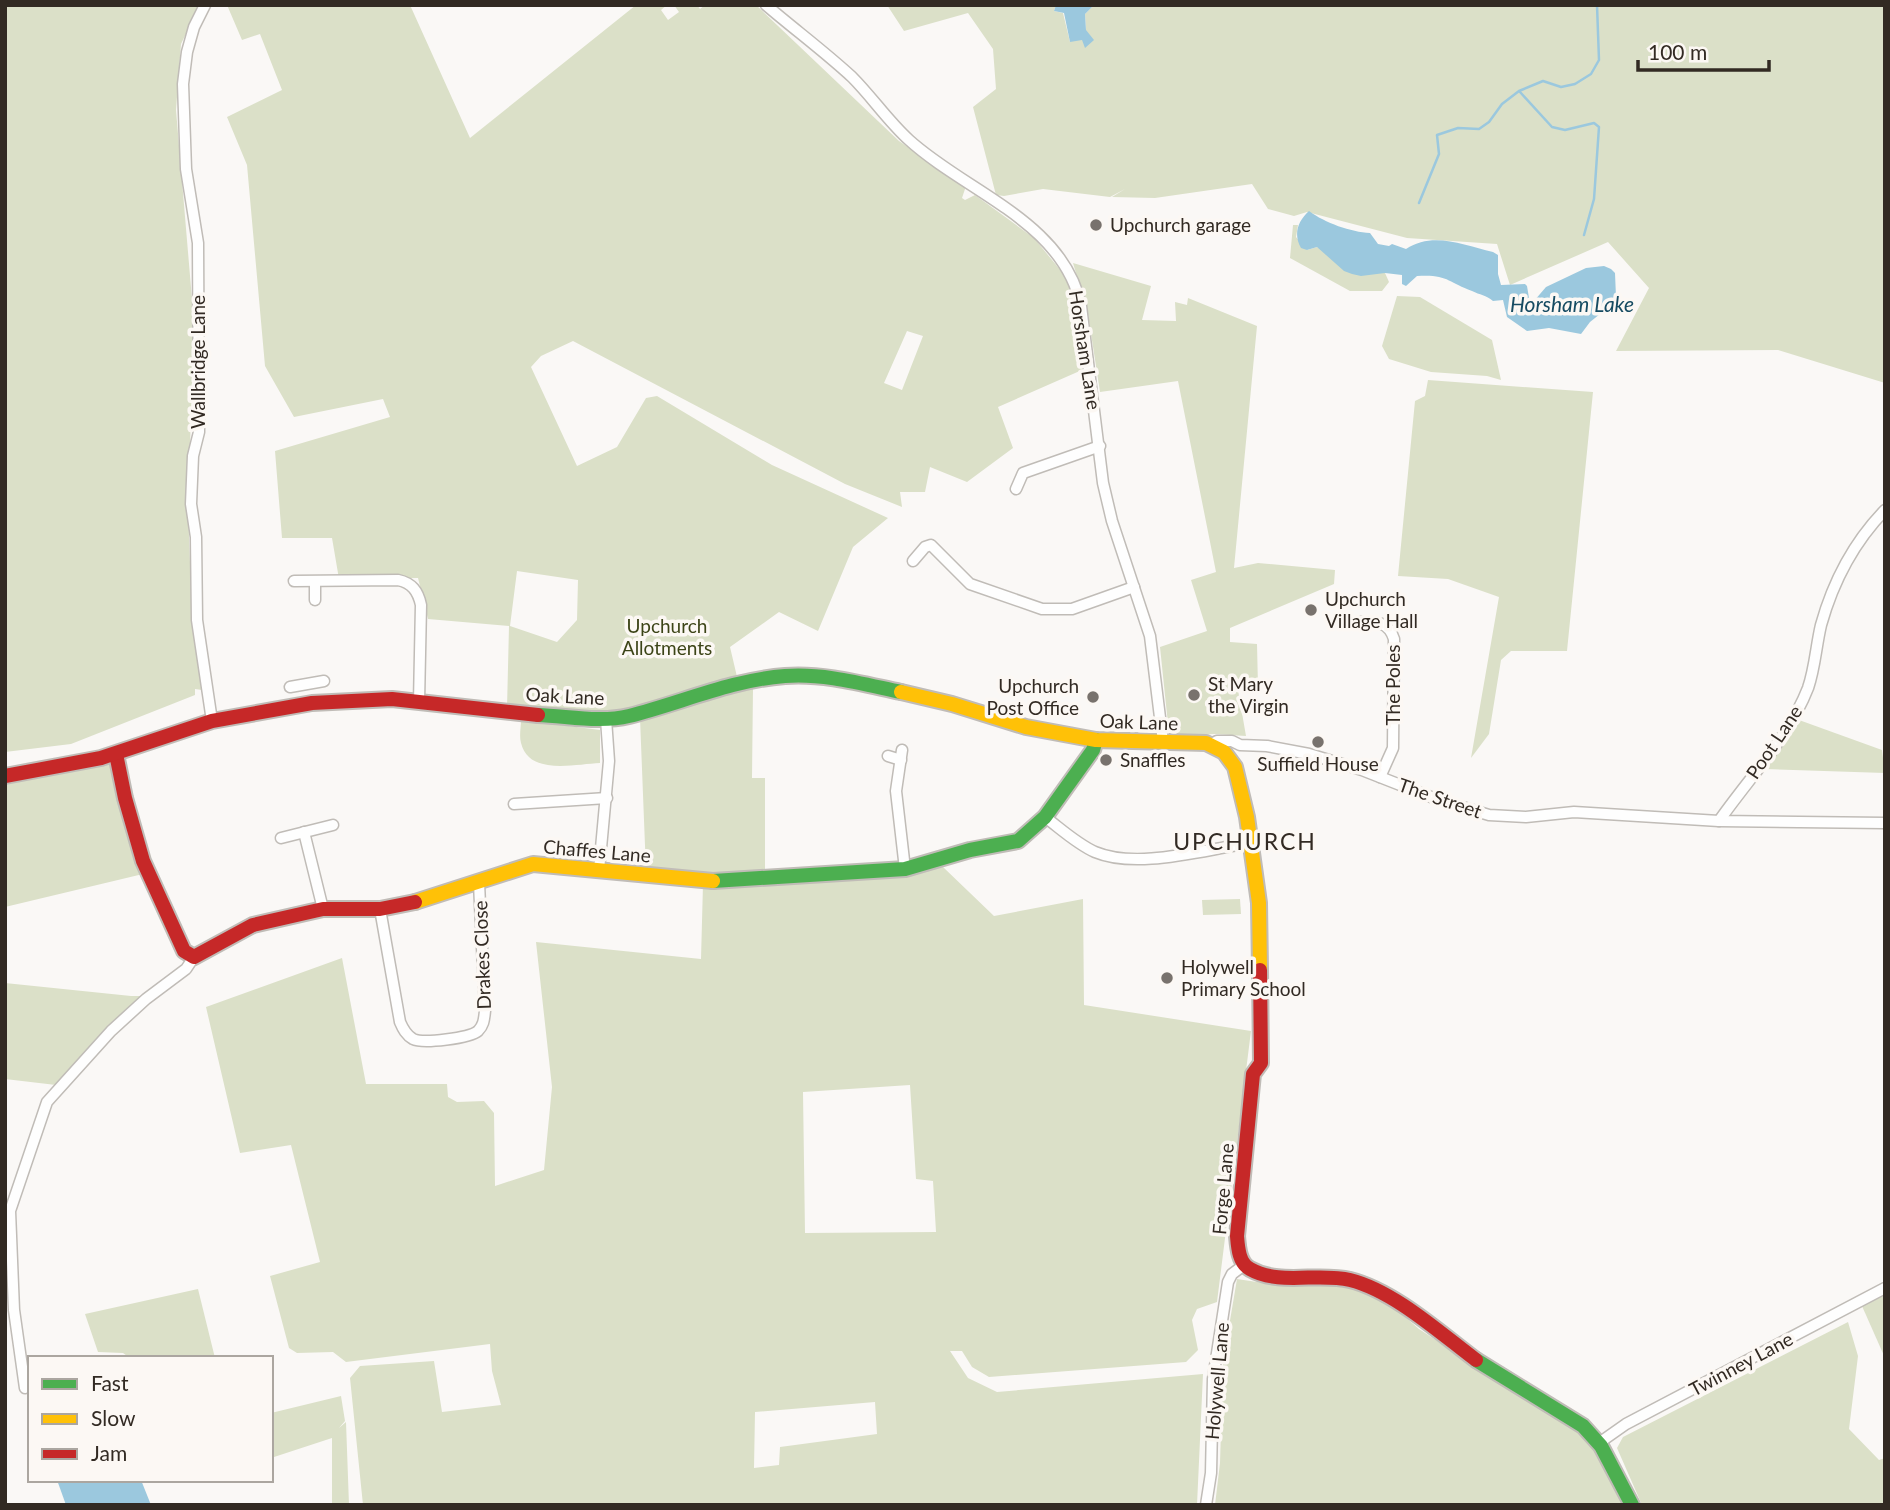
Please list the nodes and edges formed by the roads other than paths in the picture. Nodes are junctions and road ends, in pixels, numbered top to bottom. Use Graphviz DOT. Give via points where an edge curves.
graph roads {
  1 [pos="205,5"];
  2 [pos="766,5"];
  3 [pos="1100,446"];
  4 [pos="1016,489"];
  5 [pos="1885,510"];
  6 [pos="914,561"];
  7 [pos="294,581"];
  8 [pos="315,583"];
  9 [pos="1134,587"];
  10 [pos="315,600"];
  11 [pos="1354,622"];
  12 [pos="324,681"];
  13 [pos="307,684"];
  14 [pos="290,687"];
  15 [pos="419,702"];
  16 [pos="312,703"];
  17 [pos="606,719"];
  18 [pos="212,721"];
  19 [pos="1096,740"];
  20 [pos="1163,742"];
  21 [pos="1210,745"];
  22 [pos="1240,745"];
  23 [pos="116,754"];
  24 [pos="888,756"];
  25 [pos="1232,761"];
  26 [pos="5,776"];
  27 [pos="1380,777"];
  28 [pos="607,799"];
  29 [pos="514,804"];
  30 [pos="1045,817"];
  31 [pos="1719,821"];
  32 [pos="1885,822"];
  33 [pos="333,825"];
  34 [pos="304,832"];
  35 [pos="281,838"];
  36 [pos="1251,843"];
  37 [pos="905,869"];
  38 [pos="599,870"];
  39 [pos="479,883"];
  40 [pos="323,909"];
  41 [pos="380,909"];
  42 [pos="194,957"];
  43 [pos="1244,1265"];
  44 [pos="1885,1288"];
  45 [pos="25,1388"];
  46 [pos="1599,1443"];
  47 [pos="1206,1505"];
  48 [pos="1632,1505"];
  1 -- 18 [label="street, Wallbridge Lane" via="187,52 183,137 198,243 199,432 191,504 197,620"];
  2 -- 3 [label="street, Horsham Lane" via="852,78 910,141 1012,212 1056,254 1081,303"];
  3 -- 4 [label="street" via="1023,473"];
  3 -- 9 [label="street, Horsham Lane" via="1108,503"];
  5 -- 31 [label="street, Poot Lane" via="1846,561 1825,613 1799,707"];
  6 -- 9 [label="street" via="931,545 970,584 1049,610 1076,608"];
  7 -- 8 [label="street"];
  8 -- 10 [label="street"];
  8 -- 15 [label="street" via="398,580 415,589 421,605"];
  9 -- 20 [label="street, Horsham Lane" via="1150,632"];
  11 -- 27 [label="street, The Poles" via="1384,623 1394,639 1393,748"];
  12 -- 13 [label="street"];
  13 -- 14 [label="street"];
  13 -- 16 [label="street"];
  15 -- 16 [label="street, Oak Lane"];
  15 -- 17 [label="street, Oak Lane"];
  16 -- 18 [label="street, Oak Lane"];
  17 -- 19 [label="street, Oak Lane" via="711,690 805,675 843,679 1026,727"];
  17 -- 28 [label="street"];
  18 -- 23 [label="street, Oak Lane"];
  19 -- 20 [label="street, Oak Lane"];
  19 -- 30 [label="street, Chaffes Lane"];
  20 -- 21 [label="street, Oak Lane"];
  21 -- 22 [label="street, The Street" via="1220,741"];
  21 -- 25 [label="street, Oak Lane"];
  22 -- 25 [label="street"];
  22 -- 27 [label="street, The Street" via="1309,754"];
  23 -- 26 [label="street, Oak Lane"];
  23 -- 42 [label="street" via="143,861 184,951"];
  24 -- 37 [label="street" via="901,755 896,791"];
  25 -- 36 [label="street, Forge Lane"];
  27 -- 31 [label="street, The Street" via="1489,815 1574,812"];
  28 -- 29 [label="street"];
  28 -- 38 [label="street"];
  30 -- 36 [label="street" via="1091,850 1124,860"];
  30 -- 37 [label="street, Chaffes Lane" via="1018,841"];
  31 -- 32 [label="street"];
  33 -- 34 [label="street"];
  34 -- 35 [label="street"];
  34 -- 40 [label="street"];
  36 -- 43 [label="street, Forge Lane" via="1261,933 1261,1063 1253,1074 1238,1214 1237,1247"];
  37 -- 38 [label="street, Chaffes Lane" via="702,881"];
  38 -- 39 [label="street, Chaffes Lane" via="533,864"];
  39 -- 41 [label="street, Chaffes Lane"];
  39 -- 41 [label="street, Drakes Close" via="484,1023 466,1037 419,1041 404,1031"];
  40 -- 41 [label="street, Chaffes Lane"];
  40 -- 42 [label="street, Chaffes Lane" via="253,925"];
  42 -- 45 [label="street" via="186,969 111,1031 47,1102 10,1211 14,1310"];
  43 -- 46 [label="street" via="1268,1277 1352,1280 1389,1297 1484,1367 1583,1426"];
  43 -- 47 [label="street, Holywell Lane" via="1229,1278 1226,1292 1213,1380"];
  44 -- 46 [label="street, Twinney Lane" via="1626,1424"];
  46 -- 48 [label="street"];
}
